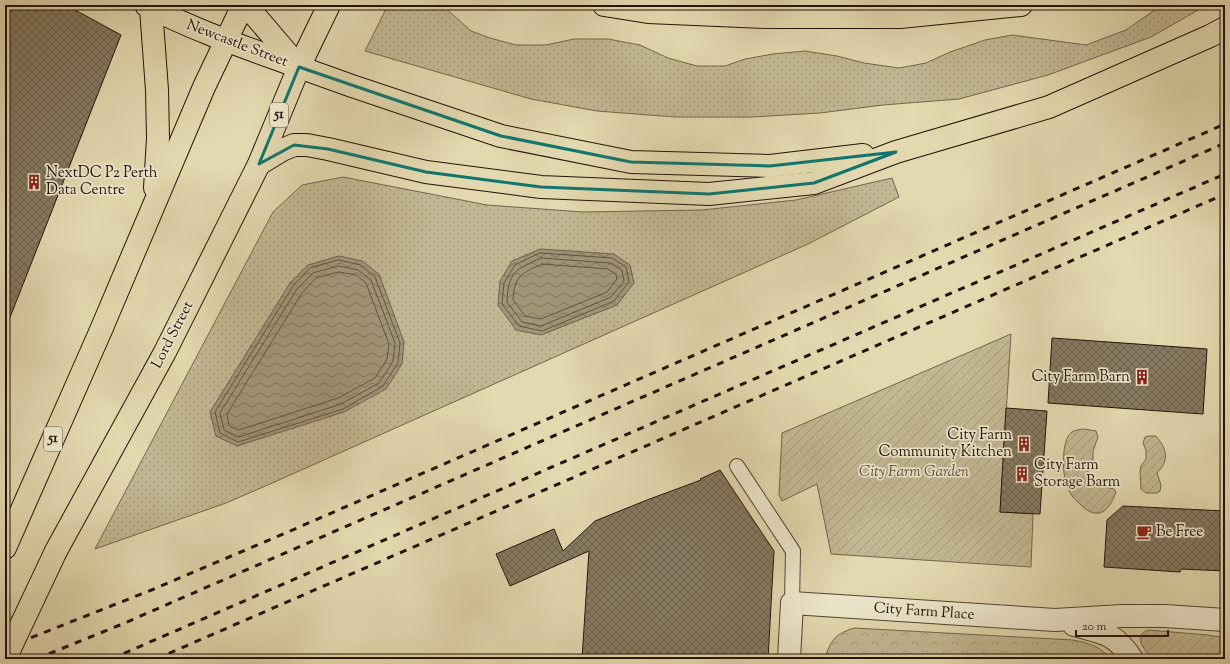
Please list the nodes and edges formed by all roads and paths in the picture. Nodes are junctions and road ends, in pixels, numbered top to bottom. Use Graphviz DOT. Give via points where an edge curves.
graph roads {
  1 [pos="245,5"];
  2 [pos="329,5"];
  3 [pos="604,5"];
  4 [pos="1021,5"];
  5 [pos="149,6"];
  6 [pos="1225,28"];
  7 [pos="226,41"];
  8 [pos="299,67"];
  9 [pos="896,152"];
  10 [pos="259,164"];
  11 [pos="153,205"];
  12 [pos="737,466"];
  13 [pos="5,548"];
  14 [pos="792,603"];
  15 [pos="1055,620"];
  16 [pos="1225,620"];
  17 [pos="5,659"];
  18 [pos="789,659"];
  19 [pos="1132,659"];
  1 -- 7 [label="main road, 51"];
  1 -- 8 [label="main road, Newcastle Street"];
  2 -- 8 [label="main road, Lord Street / 51"];
  3 -- 4 [label="main road" via="648,12 707,15 900,17"];
  5 -- 7 [label="main road, Newcastle Street"];
  5 -- 11 [label="main road" via="157,90 158,138"];
  6 -- 9 [label="main road" via="1050,107"];
  7 -- 8 [label="main road, Newcastle Street"];
  7 -- 11 [label="main road, 51"];
  8 -- 9 [label="main road" via="501,136 631,162 770,166"];
  8 -- 10 [label="main road, Lord Street / 51"];
  9 -- 10 [label="main road" via="814,183 709,194 541,187 426,172 307,146 294,146 282,150"];
  10 -- 17 [label="main road, Lord Street / 51, bridge" via="165,352 56,551"];
  11 -- 13 [label="main road, 51"];
  12 -- 14 [label="lane" via="793,551"];
  14 -- 15 [label="street, City Farm Place"];
  14 -- 18 [label="street"];
  15 -- 16 [label="street, City Farm Place" via="1122,616"];
  15 -- 19 [label="street, City Farm Place" via="1108,634 1124,646"];
}
